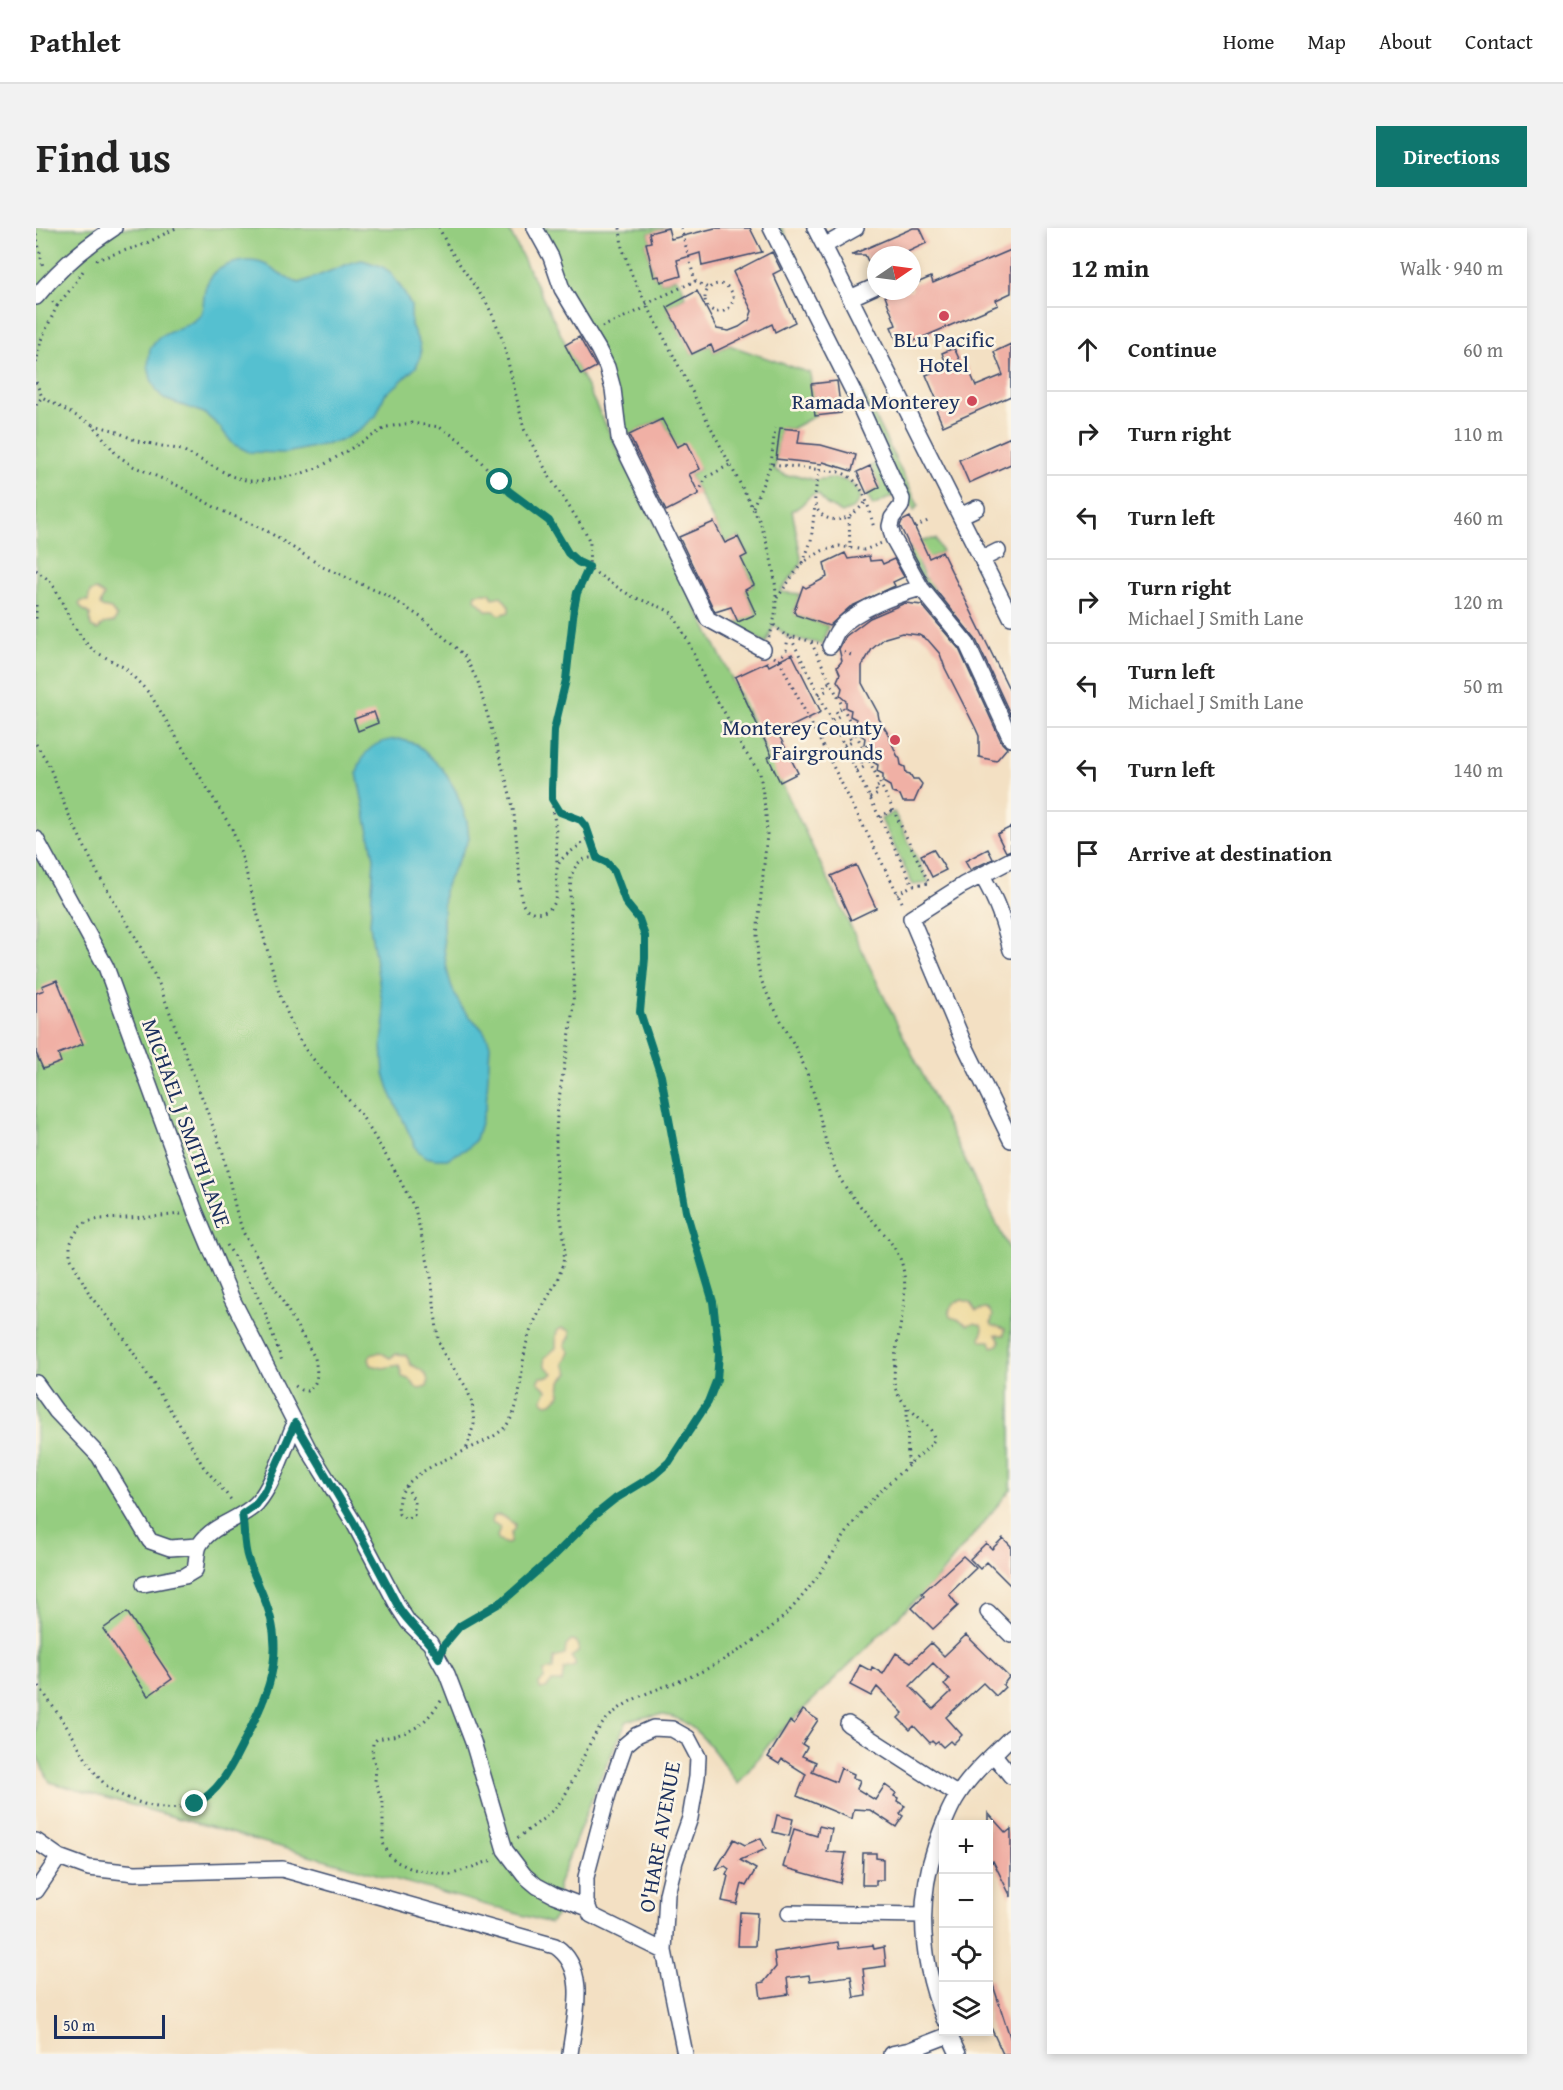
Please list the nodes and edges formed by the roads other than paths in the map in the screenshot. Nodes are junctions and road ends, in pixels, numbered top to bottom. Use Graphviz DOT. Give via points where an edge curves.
graph roads {
  1 [pos="114,228"];
  2 [pos="535,228"];
  3 [pos="771,228"];
  4 [pos="815,228"];
  5 [pos="856,228"];
  6 [pos="824,246"];
  7 [pos="867,290"];
  8 [pos="36,297"];
  9 [pos="850,298"];
  10 [pos="977,508"];
  11 [pos="960,516"];
  12 [pos="998,551"];
  13 [pos="981,559"];
  14 [pos="921,588"];
  15 [pos="1011,617"];
  16 [pos="826,645"];
  17 [pos="763,649"];
  18 [pos="1011,739"];
  19 [pos="36,839"];
  20 [pos="1011,860"];
  21 [pos="982,876"];
  22 [pos="1011,950"];
  23 [pos="1011,1140"];
  24 [pos="36,1383"];
  25 [pos="295,1423"];
  26 [pos="198,1546"];
  27 [pos="144,1584"];
  28 [pos="988,1612"];
  29 [pos="1011,1635"];
  30 [pos="848,1724"];
  31 [pos="1011,1737"];
  32 [pos="994,1755"];
  33 [pos="1011,1776"];
  34 [pos="958,1795"];
  35 [pos="36,1840"];
  36 [pos="59,1857"];
  37 [pos="36,1891"];
  38 [pos="588,1908"];
  39 [pos="789,1912"];
  40 [pos="922,1915"];
  41 [pos="664,1951"];
  42 [pos="939,2007"];
  43 [pos="942,2036"];
  44 [pos="950,2036"];
  45 [pos="570,2054"];
  46 [pos="685,2054"];
  47 [pos="891,2054"];
  48 [pos="958,2054"];
  1 -- 8 [label="street" via="46,284"];
  2 -- 17 [label="street" via="562,289 598,349 610,377 620,438 708,619"];
  3 -- 14 [label="street" via="902,499 890,526"];
  4 -- 6 [label="street"];
  5 -- 6 [label="street"];
  6 -- 9 [label="street"];
  7 -- 9 [label="street"];
  9 -- 11 [label="street"];
  10 -- 11 [label="street"];
  11 -- 13 [label="street"];
  12 -- 13 [label="street"];
  13 -- 15 [label="street"];
  14 -- 16 [label="street" via="881,601 852,618"];
  14 -- 18 [label="street" via="967,644"];
  19 -- 25 [label="street, MICHAEL J SMITH LANE" via="106,966 195,1211 231,1297"];
  20 -- 21 [label="street"];
  21 -- 22 [label="street" via="995,897"];
  21 -- 23 [label="street" via="910,918"];
  24 -- 26 [label="street" via="56,1411 99,1456 150,1541 171,1548"];
  25 -- 26 [label="street" via="255,1505 210,1532"];
  25 -- 38 [label="street, MICHAEL J SMITH LANE" via="399,1608 439,1658 461,1707 505,1850 537,1886"];
  26 -- 27 [label="street" via="195,1570 185,1576"];
  28 -- 29 [label="street"];
  30 -- 34 [label="street"];
  31 -- 32 [label="street"];
  32 -- 33 [label="street"];
  32 -- 34 [label="street"];
  34 -- 40 [label="street" via="931,1860"];
  35 -- 36 [label="street"];
  36 -- 37 [label="street"];
  36 -- 45 [label="street" via="89,1868 135,1873 282,1869 555,1946 564,1952 576,1974 578,1988"];
  38 -- 41 [label="street, O'HARE AVENUE" via="591,1915"];
  38 -- 41 [label="street, O'HARE AVENUE" via="586,1877 625,1745 653,1728 672,1729 688,1738 698,1757 690,1818 667,1894"];
  39 -- 40 [label="street"];
  40 -- 42 [label="street" via="925,1956"];
  41 -- 46 [label="street, O'HARE AVENUE"];
  43 -- 47 [label="street"];
  44 -- 48 [label="street"];
}
